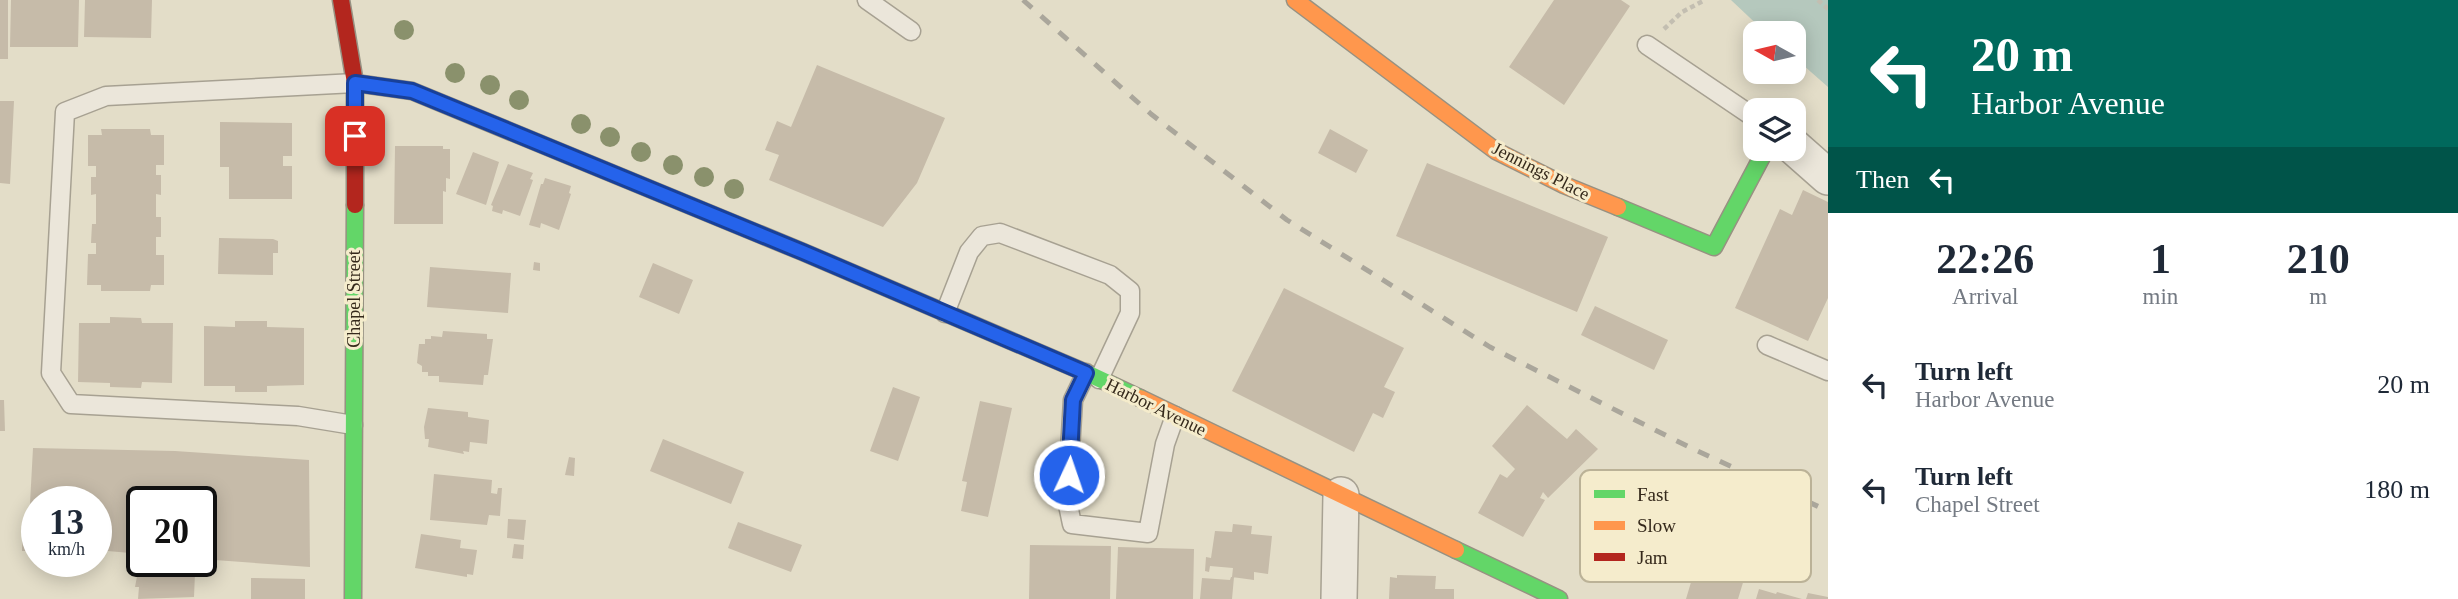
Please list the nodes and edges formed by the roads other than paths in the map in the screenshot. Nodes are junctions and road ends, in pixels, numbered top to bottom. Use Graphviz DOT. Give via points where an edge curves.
graph roads {
  1 [pos="341,0"];
  2 [pos="867,0"];
  3 [pos="1294,0"];
  4 [pos="911,31"];
  5 [pos="1647,45"];
  6 [pos="355,83"];
  7 [pos="1743,110"];
  8 [pos="1806,158"];
  9 [pos="1760,161"];
  10 [pos="1828,177"];
  11 [pos="945,313"];
  12 [pos="1766,345"];
  13 [pos="1828,371"];
  14 [pos="1092,376"];
  15 [pos="1175,416"];
  16 [pos="353,425"];
  17 [pos="1340,495"];
  18 [pos="353,599"];
  19 [pos="1339,599"];
  20 [pos="1559,599"];
  1 -- 6 [label="main road, Chapel Street"];
  2 -- 4 [label="lane"];
  3 -- 9 [label="main road, Jennings Place" via="1496,151 1564,185 1714,247"];
  5 -- 7 [label="lane"];
  6 -- 11 [label="main road, Harbor Avenue" via="412,91"];
  6 -- 16 [label="main road, Chapel Street"];
  6 -- 16 [label="lane" via="106,96 65,112 51,373 71,404 298,416"];
  8 -- 10 [label="street"];
  11 -- 14 [label="main road, Harbor Avenue"];
  11 -- 14 [label="lane" via="969,252 982,236 1000,233 1110,275 1130,291 1130,313"];
  12 -- 13 [label="lane"];
  14 -- 15 [label="main road, Harbor Avenue"];
  14 -- 15 [label="lane" via="1073,400 1067,500 1072,524 1148,533 1165,443"];
  15 -- 17 [label="main road, Harbor Avenue"];
  16 -- 18 [label="main road, Chapel Street"];
  17 -- 19 [label="street"];
  17 -- 20 [label="main road, Harbor Avenue"];
}
